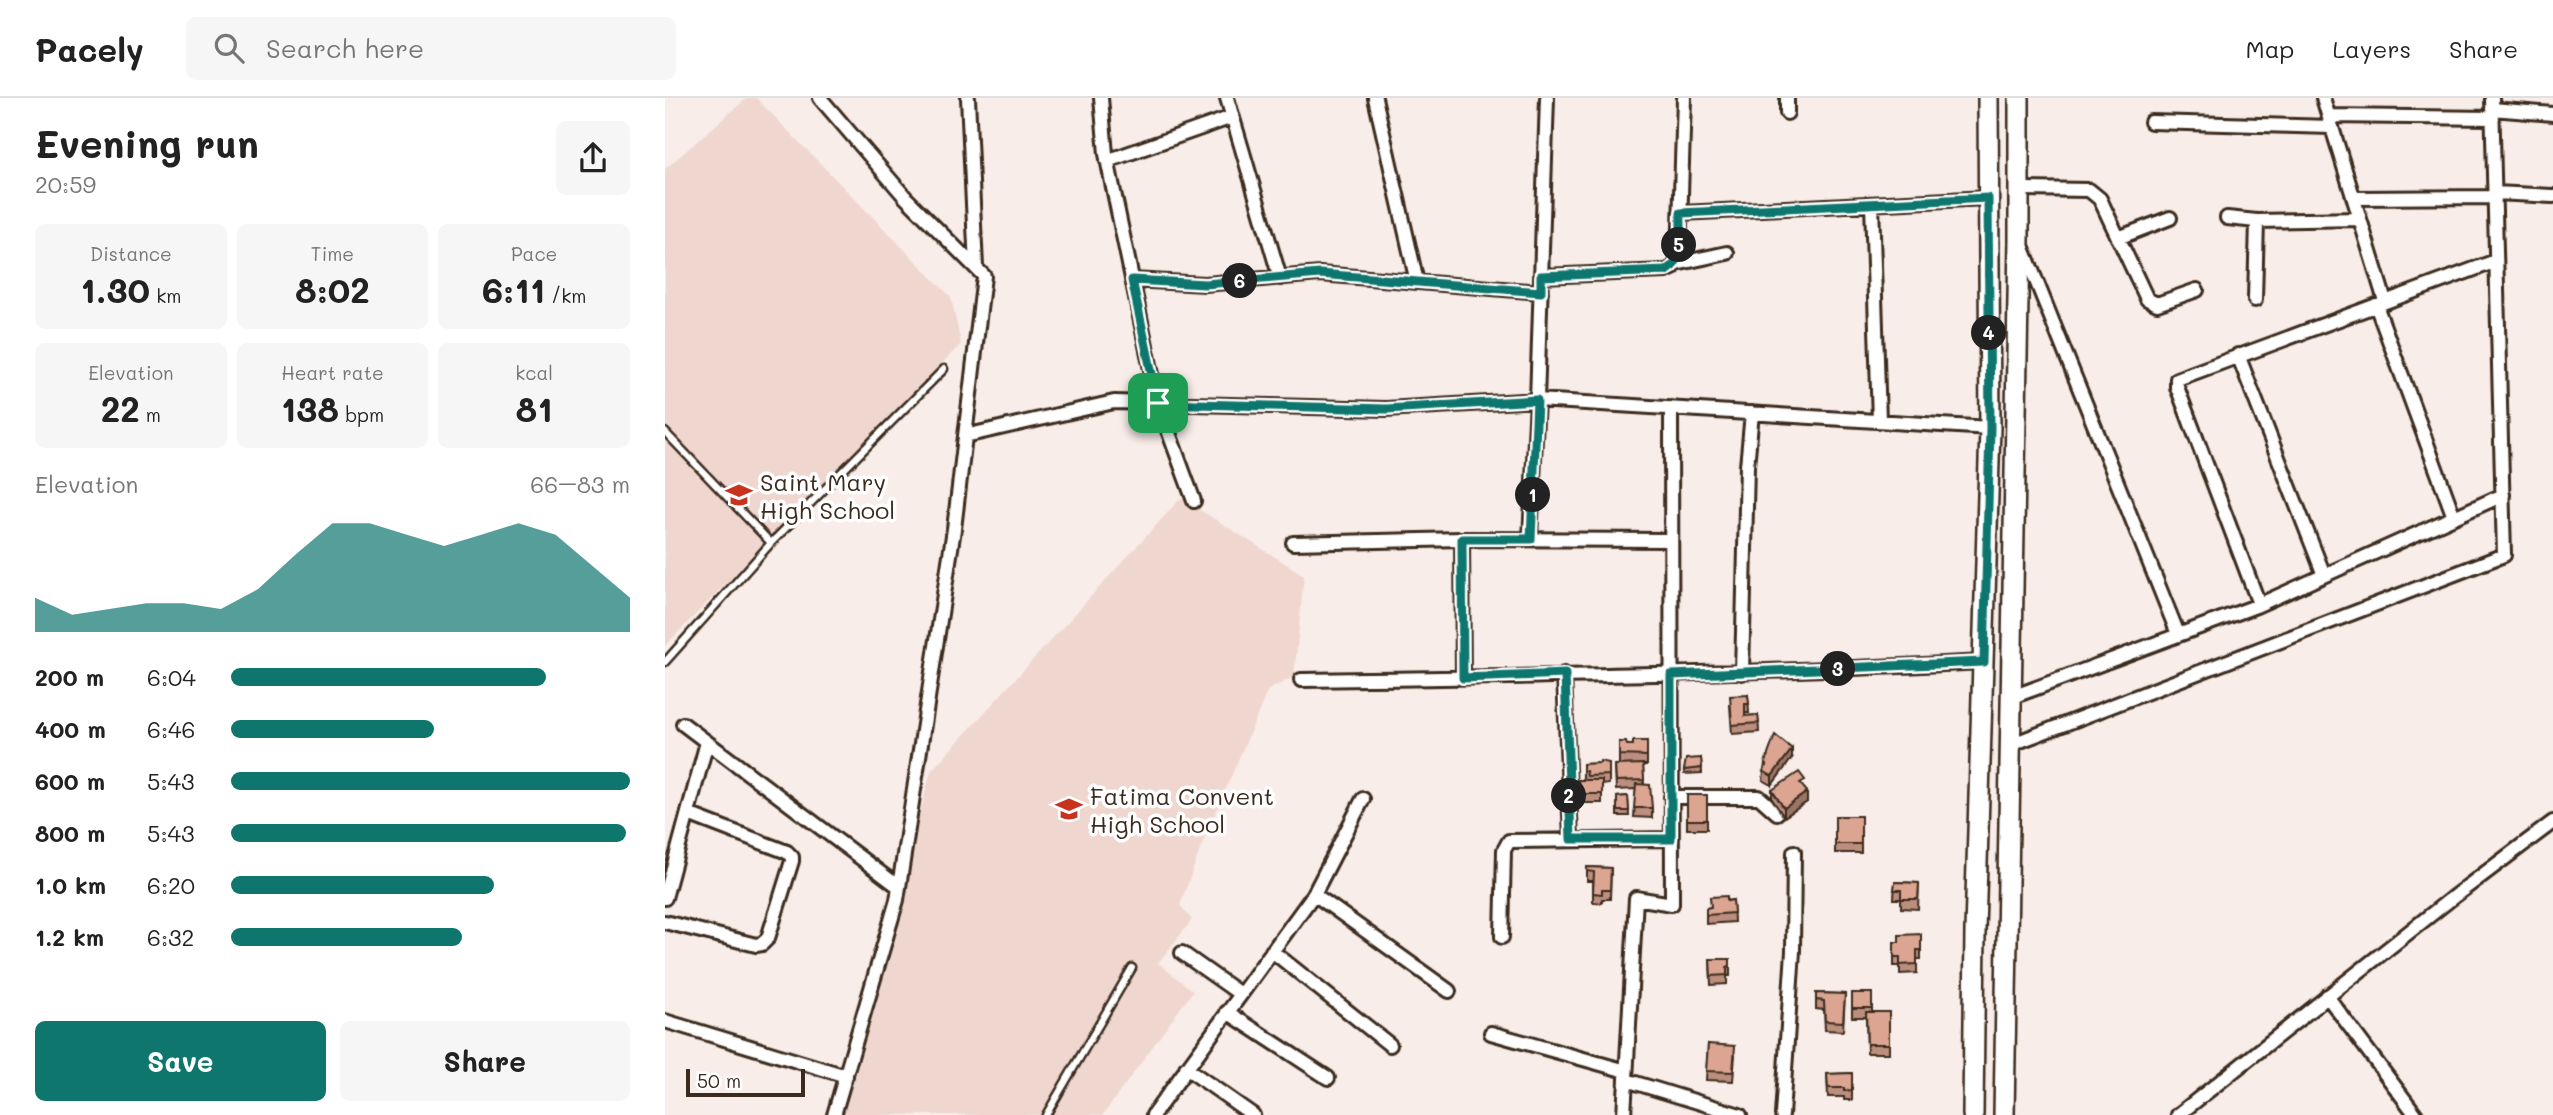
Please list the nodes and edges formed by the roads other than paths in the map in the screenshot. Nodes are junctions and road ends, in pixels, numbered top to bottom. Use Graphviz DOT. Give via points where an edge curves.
graph roads {
  1 [pos="820,98"];
  2 [pos="968,98"];
  3 [pos="1101,98"];
  4 [pos="1227,98"];
  5 [pos="1375,98"];
  6 [pos="1547,98"];
  7 [pos="1684,98"];
  8 [pos="1787,98"];
  9 [pos="1988,98"];
  10 [pos="2019,98"];
  11 [pos="2323,98"];
  12 [pos="2492,108"];
  13 [pos="1787,113"];
  14 [pos="2553,114"];
  15 [pos="1232,117"];
  16 [pos="2330,121"];
  17 [pos="2151,122"];
  18 [pos="1107,161"];
  19 [pos="2019,189"];
  20 [pos="2495,195"];
  21 [pos="2553,196"];
  22 [pos="1988,198"];
  23 [pos="2354,198"];
  24 [pos="1872,204"];
  25 [pos="1681,213"];
  26 [pos="2169,218"];
  27 [pos="2227,218"];
  28 [pos="2360,219"];
  29 [pos="2257,221"];
  30 [pos="2118,238"];
  31 [pos="2019,239"];
  32 [pos="1727,253"];
  33 [pos="2496,261"];
  34 [pos="1676,264"];
  35 [pos="976,267"];
  36 [pos="1541,276"];
  37 [pos="1280,278"];
  38 [pos="1132,280"];
  39 [pos="1417,282"];
  40 [pos="2197,290"];
  41 [pos="1541,292"];
  42 [pos="2255,300"];
  43 [pos="2381,303"];
  44 [pos="2238,355"];
  45 [pos="944,369"];
  46 [pos="1537,400"];
  47 [pos="1158,403"];
  48 [pos="1671,408"];
  49 [pos="1752,413"];
  50 [pos="1879,421"];
  51 [pos="1990,428"];
  52 [pos="665,432"];
  53 [pos="965,436"];
  54 [pos="2503,495"];
  55 [pos="1194,501"];
  56 [pos="2454,517"];
  57 [pos="1462,539"];
  58 [pos="1531,539"];
  59 [pos="1671,540"];
  60 [pos="1293,543"];
  61 [pos="771,544"];
  62 [pos="2324,575"];
  63 [pos="2259,604"];
  64 [pos="2178,634"];
  65 [pos="665,662"];
  66 [pos="1984,662"];
  67 [pos="1742,673"];
  68 [pos="1565,674"];
  69 [pos="1671,675"];
  70 [pos="1463,678"];
  71 [pos="1300,680"];
  72 [pos="2012,697"];
  73 [pos="683,724"];
  74 [pos="707,742"];
  75 [pos="2010,745"];
  76 [pos="1671,797"];
  77 [pos="1363,799"];
  78 [pos="1777,813"];
  79 [pos="688,814"];
  80 [pos="2553,822"];
  81 [pos="1571,839"];
  82 [pos="1671,839"];
  83 [pos="1794,852"];
  84 [pos="899,887"];
  85 [pos="1314,894"];
  86 [pos="665,898"];
  87 [pos="665,922"];
  88 [pos="1502,937"];
  89 [pos="1272,951"];
  90 [pos="1182,953"];
  91 [pos="1132,968"];
  92 [pos="1449,991"];
  93 [pos="1240,994"];
  94 [pos="2327,996"];
  95 [pos="1227,1012"];
  96 [pos="665,1021"];
  97 [pos="1491,1032"];
  98 [pos="1390,1045"];
  99 [pos="1186,1068"];
  100 [pos="846,1076"];
  101 [pos="1626,1076"];
  102 [pos="1328,1078"];
  103 [pos="834,1115"];
  104 [pos="1046,1115"];
  105 [pos="1153,1115"];
  106 [pos="1253,1115"];
  107 [pos="1624,1115"];
  108 [pos="1740,1115"];
  109 [pos="1781,1115"];
  110 [pos="1973,1115"];
  111 [pos="2004,1115"];
  112 [pos="2178,1115"];
  113 [pos="2416,1115"];
  1 -- 35 [label="street" via="906,198"];
  2 -- 35 [label="street"];
  3 -- 18 [label="street"];
  4 -- 15 [label="street"];
  5 -- 39 [label="street"];
  6 -- 36 [label="street"];
  7 -- 25 [label="street"];
  8 -- 13 [label="street"];
  9 -- 22 [label="main road"];
  10 -- 19 [label="main road"];
  11 -- 16 [label="street"];
  12 -- 14 [label="street"];
  12 -- 16 [label="street"];
  12 -- 20 [label="street"];
  15 -- 18 [label="street"];
  15 -- 37 [label="street"];
  16 -- 17 [label="street"];
  16 -- 23 [label="street"];
  18 -- 38 [label="street"];
  19 -- 30 [label="street" via="2089,190 2100,199"];
  19 -- 31 [label="main road"];
  20 -- 21 [label="street"];
  20 -- 23 [label="street"];
  20 -- 33 [label="street"];
  22 -- 24 [label="street"];
  22 -- 51 [label="main road"];
  23 -- 28 [label="street"];
  24 -- 25 [label="street"];
  24 -- 50 [label="street"];
  25 -- 34 [label="street"];
  26 -- 30 [label="street"];
  27 -- 29 [label="street"];
  28 -- 29 [label="street"];
  28 -- 43 [label="street"];
  29 -- 42 [label="street"];
  30 -- 40 [label="street" via="2151,302"];
  31 -- 64 [label="street"];
  31 -- 72 [label="main road"];
  32 -- 34 [label="street"];
  33 -- 43 [label="street"];
  33 -- 54 [label="street"];
  34 -- 36 [label="street" via="1666,271"];
  35 -- 53 [label="street" via="984,276"];
  36 -- 41 [label="street"];
  37 -- 38 [label="street" via="1205,284"];
  37 -- 39 [label="street" via="1320,274"];
  38 -- 47 [label="street"];
  39 -- 41 [label="street"];
  41 -- 46 [label="street"];
  43 -- 44 [label="street"];
  43 -- 56 [label="street"];
  44 -- 62 [label="street"];
  44 -- 63 [label="street" via="2180,376 2176,383"];
  45 -- 61 [label="lane"];
  46 -- 47 [label="street" via="1386,409"];
  46 -- 48 [label="street"];
  46 -- 58 [label="street"];
  47 -- 53 [label="street" via="1114,402"];
  47 -- 55 [label="street"];
  48 -- 49 [label="street"];
  48 -- 59 [label="street"];
  49 -- 50 [label="street"];
  49 -- 67 [label="street"];
  50 -- 51 [label="street"];
  51 -- 66 [label="main road"];
  52 -- 61 [label="lane"];
  53 -- 84 [label="street"];
  54 -- 56 [label="street"];
  54 -- 75 [label="street" via="2504,555"];
  56 -- 62 [label="street"];
  57 -- 58 [label="street"];
  57 -- 60 [label="street"];
  57 -- 70 [label="street"];
  58 -- 59 [label="street"];
  59 -- 69 [label="street"];
  61 -- 65 [label="lane"];
  62 -- 63 [label="street"];
  63 -- 64 [label="street"];
  64 -- 72 [label="street"];
  66 -- 67 [label="street"];
  66 -- 110 [label="main road"];
  67 -- 69 [label="street"];
  68 -- 69 [label="street"];
  68 -- 70 [label="street"];
  68 -- 81 [label="street"];
  69 -- 76 [label="street"];
  70 -- 71 [label="street"];
  72 -- 75 [label="main road"];
  73 -- 74 [label="street"];
  74 -- 79 [label="street"];
  74 -- 84 [label="street"];
  75 -- 111 [label="main road"];
  76 -- 78 [label="street" via="1759,797"];
  76 -- 82 [label="street"];
  77 -- 85 [label="street"];
  79 -- 86 [label="street"];
  79 -- 87 [label="street" via="787,852 792,861 768,938 762,944"];
  80 -- 94 [label="street"];
  81 -- 82 [label="street"];
  81 -- 88 [label="street" via="1514,839 1506,845"];
  82 -- 101 [label="street" via="1672,904 1636,898"];
  83 -- 109 [label="street" via="1793,951"];
  84 -- 100 [label="street"];
  85 -- 89 [label="street"];
  85 -- 92 [label="street"];
  89 -- 93 [label="street"];
  89 -- 98 [label="street"];
  90 -- 93 [label="street"];
  91 -- 104 [label="lane"];
  93 -- 95 [label="street"];
  94 -- 112 [label="street"];
  94 -- 113 [label="street"];
  95 -- 99 [label="street"];
  95 -- 102 [label="street"];
  96 -- 100 [label="street"];
  97 -- 101 [label="street"];
  99 -- 105 [label="street"];
  99 -- 106 [label="street"];
  100 -- 103 [label="street"];
  101 -- 107 [label="street"];
  101 -- 108 [label="street"];
}
